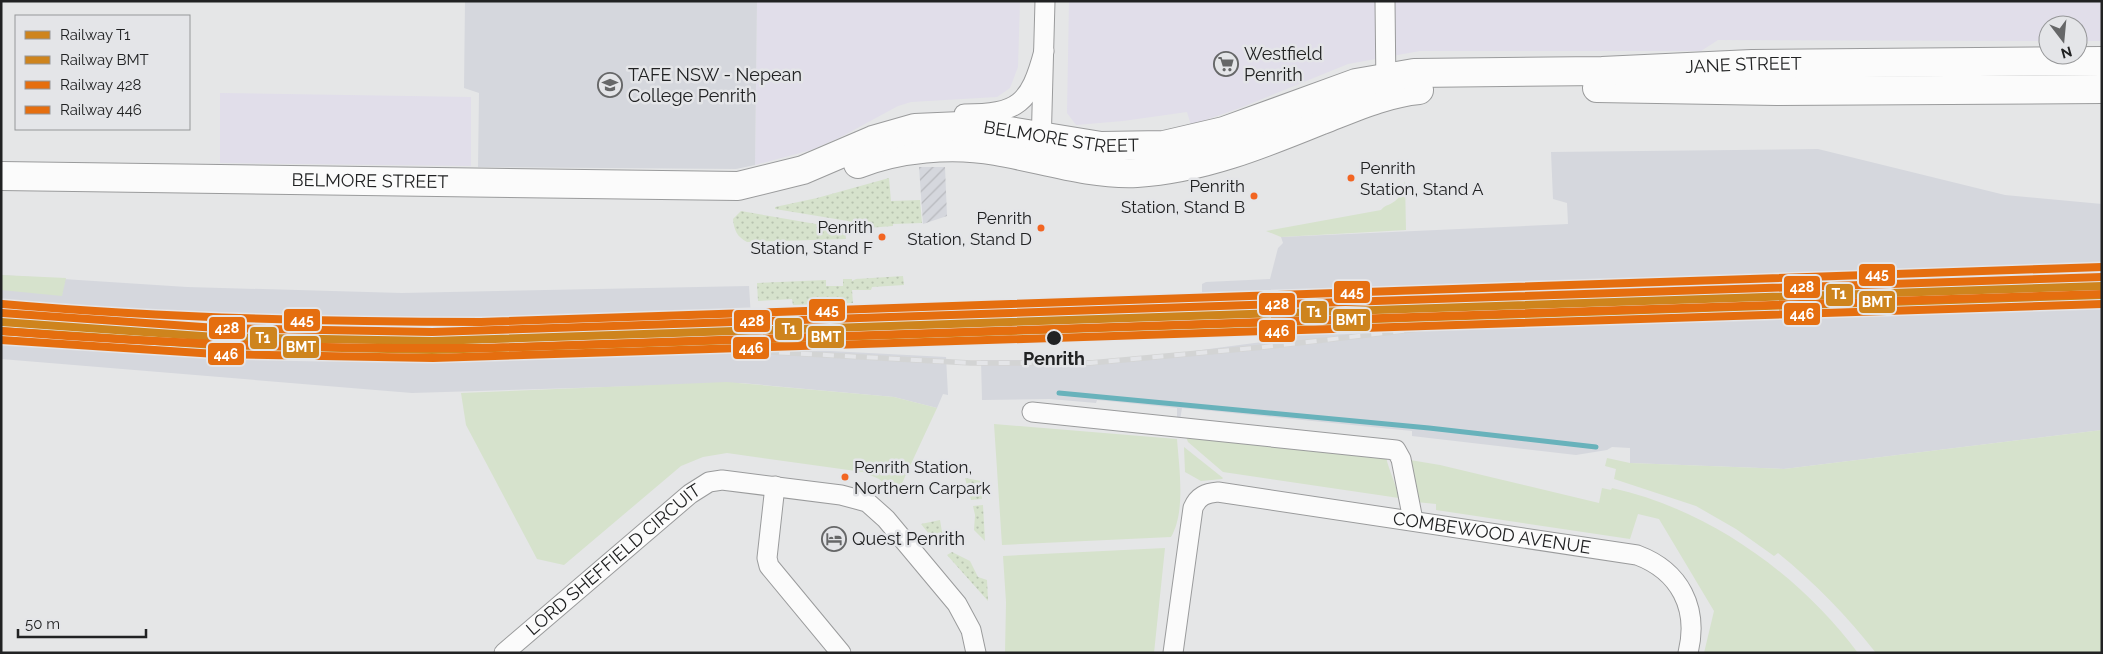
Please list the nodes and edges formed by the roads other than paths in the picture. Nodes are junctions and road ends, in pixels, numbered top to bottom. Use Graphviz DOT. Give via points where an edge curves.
graph roads {
  1 [pos="1045,1"];
  2 [pos="1385,1"];
  3 [pos="1044,51"];
  4 [pos="2102,61"];
  5 [pos="1385,86"];
  6 [pos="2102,89"];
  7 [pos="873,140"];
  8 [pos="1041,149"];
  9 [pos="1,176"];
  10 [pos="738,186"];
  11 [pos="1032,412"];
  12 [pos="775,486"];
  13 [pos="1413,520"];
  14 [pos="1175,648"];
  15 [pos="504,653"];
  16 [pos="842,653"];
  17 [pos="976,653"];
  18 [pos="1688,653"];
  1 -- 3 [label="street"];
  2 -- 5 [label="street"];
  3 -- 7 [label="street" via="1033,85 1015,106 994,114 911,116"];
  3 -- 8 [label="street"];
  4 -- 5 [label="highway, JANE STREET" via="1458,71"];
  5 -- 6 [label="highway, JANE STREET" via="1412,90"];
  5 -- 8 [label="highway, BELMORE STREET" via="1327,92 1224,131 1164,145"];
  7 -- 8 [label="highway, BELMORE STREET" via="915,128 985,127"];
  7 -- 10 [label="highway, BELMORE STREET" via="803,170"];
  8 -- 10 [label="highway, BELMORE STREET" via="908,150 869,159 797,186 761,191"];
  9 -- 10 [label="highway, BELMORE STREET"];
  11 -- 13 [label="street" via="1396,450 1401,459"];
  12 -- 15 [label="street, LORD SHEFFIELD CIRCUIT" via="722,480 699,487"];
  12 -- 16 [label="street" via="769,566"];
  12 -- 17 [label="street, LORD SHEFFIELD CIRCUIT" via="854,497 877,510 956,604 971,630"];
  13 -- 14 [label="street, COMBEWOOD AVENUE" via="1225,493 1204,494 1193,508"];
  13 -- 18 [label="street, COMBEWOOD AVENUE" via="1617,551 1650,560 1670,575 1685,597 1691,624"];
}
